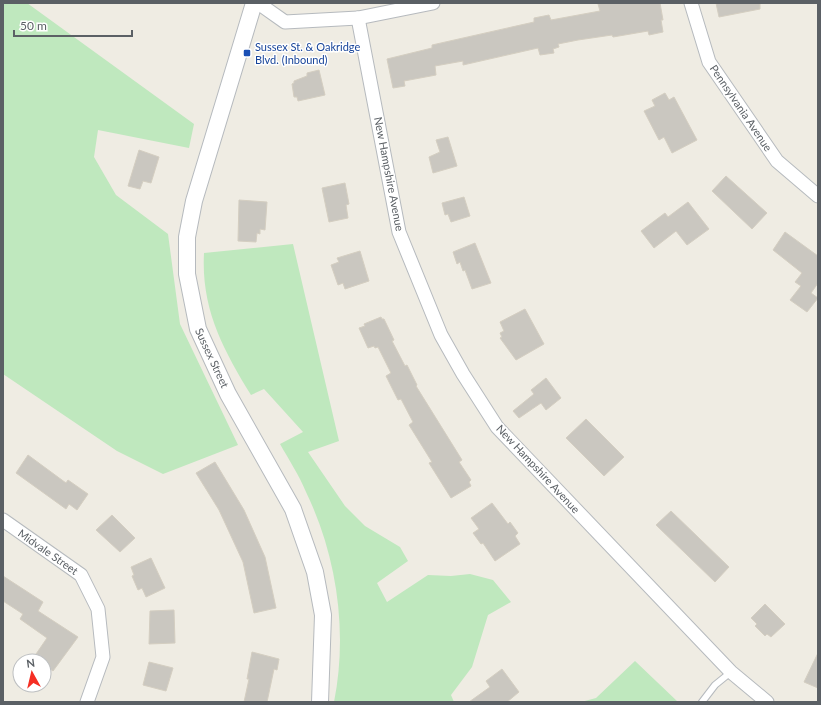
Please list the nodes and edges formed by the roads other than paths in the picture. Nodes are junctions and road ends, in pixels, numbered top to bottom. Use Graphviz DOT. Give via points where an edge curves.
graph roads {
  1 [pos="254,3"];
  2 [pos="258,3"];
  3 [pos="432,3"];
  4 [pos="691,3"];
  5 [pos="358,18"];
  6 [pos="818,196"];
  7 [pos="3,520"];
  8 [pos="731,672"];
  9 [pos="87,702"];
  10 [pos="320,702"];
  11 [pos="702,702"];
  12 [pos="767,702"];
  1 -- 10 [label="street, Sussex Street" via="194,201 187,237 187,274 198,329 228,394 293,509 315,572 323,615"];
  2 -- 5 [label="street" via="285,22"];
  3 -- 5 [label="street"];
  4 -- 6 [label="street, Pennsylvania Avenue" via="709,62 777,161"];
  5 -- 8 [label="street, New Hampshire Avenue" via="399,232 441,335 463,374 497,427"];
  7 -- 9 [label="street, Midvale Street" via="81,575 98,609 103,657"];
  8 -- 11 [label="lane" via="715,685"];
  8 -- 12 [label="street, New Hampshire Avenue"];
}
